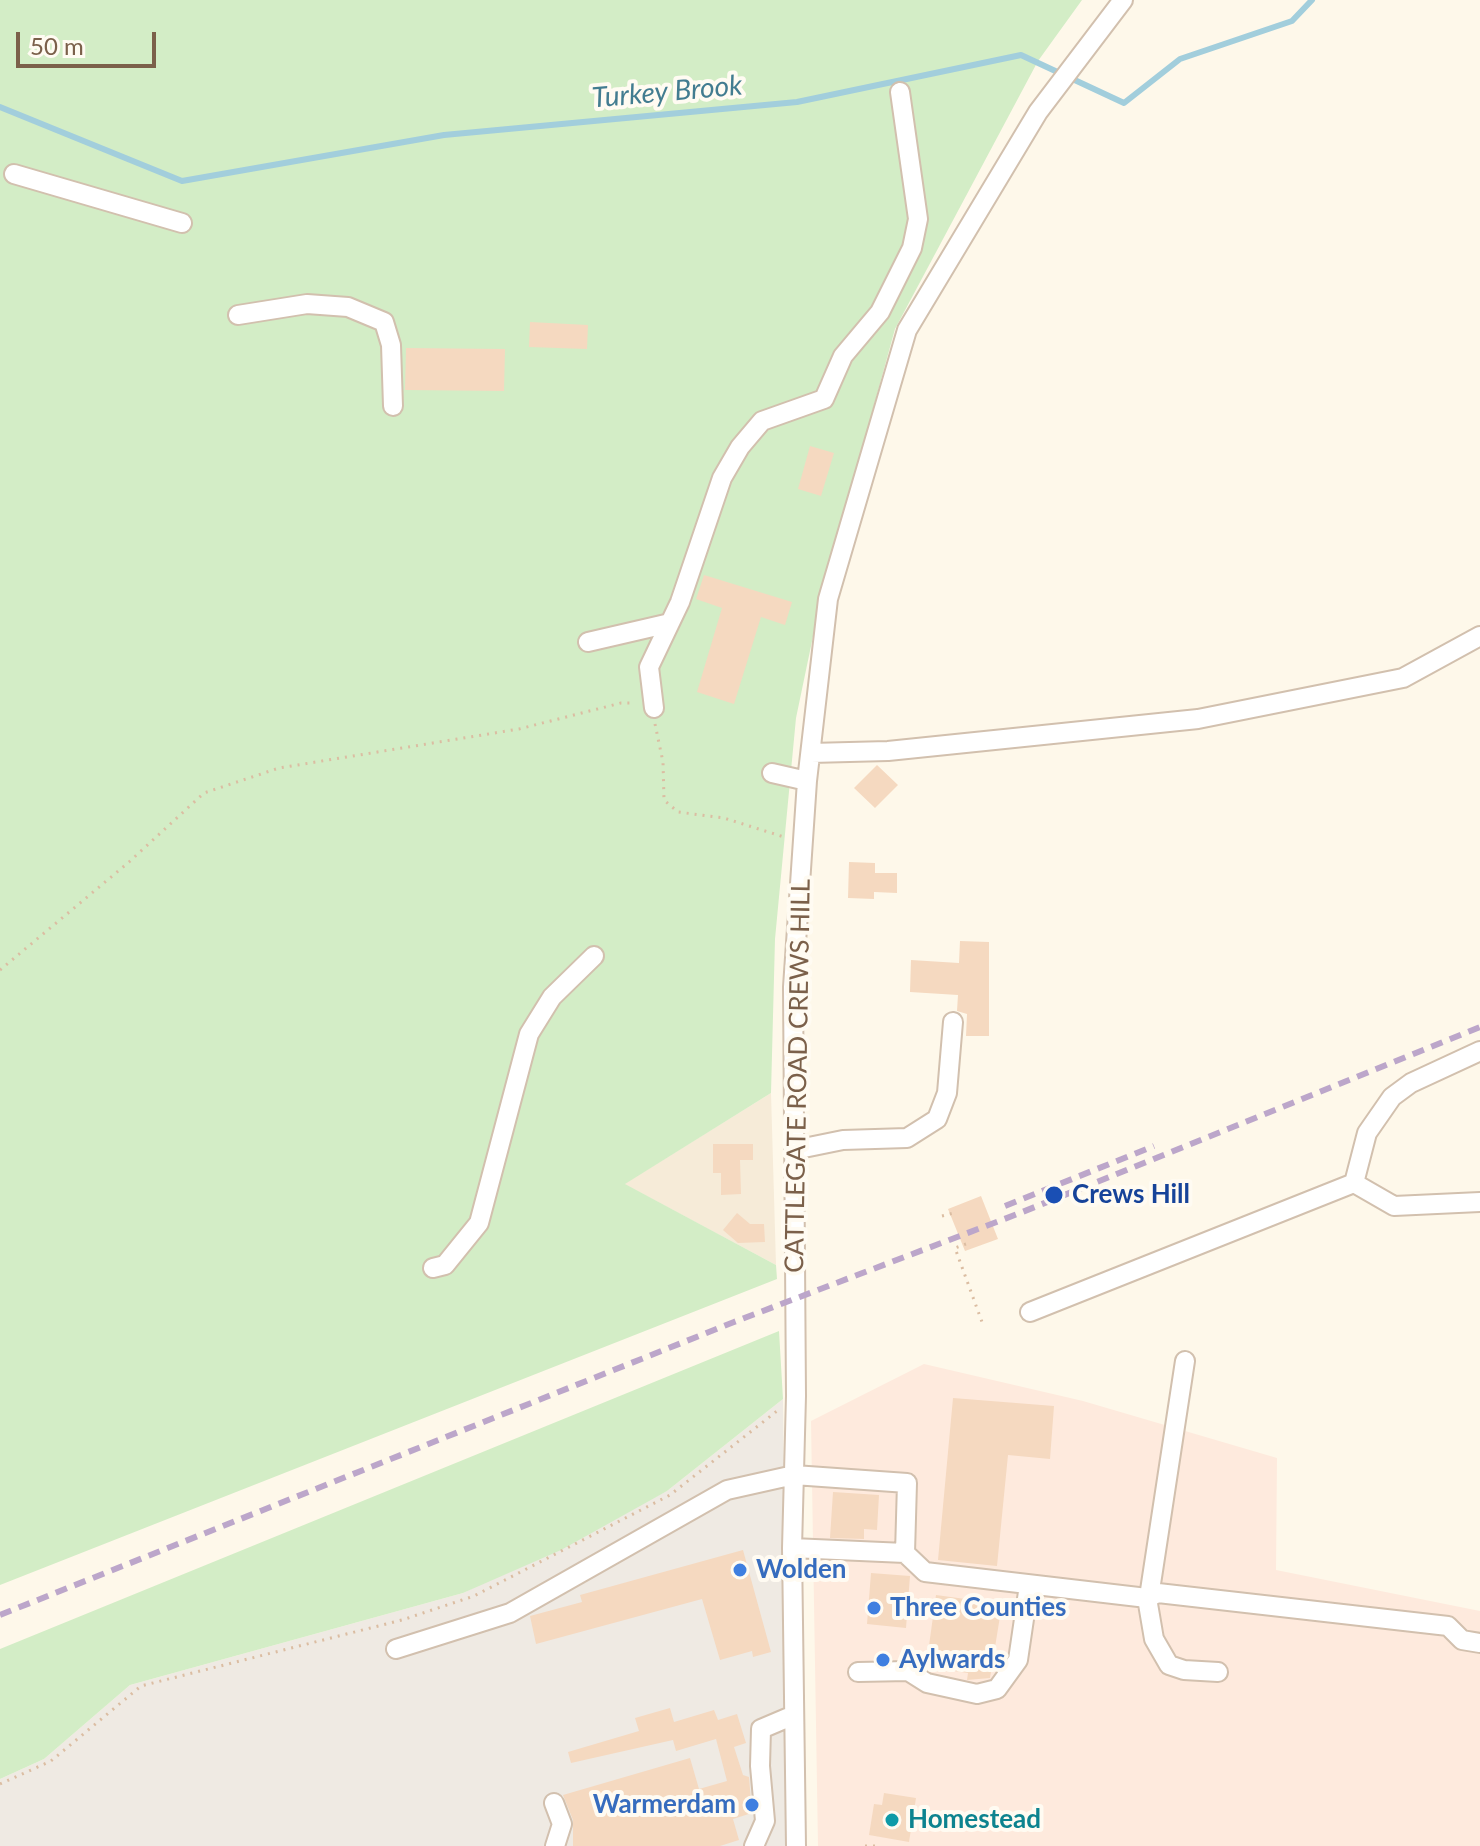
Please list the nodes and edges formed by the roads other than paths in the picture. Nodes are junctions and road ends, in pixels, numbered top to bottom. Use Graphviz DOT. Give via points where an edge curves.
graph roads {
  1 [pos="1123,0"];
  2 [pos="900,92"];
  3 [pos="14,174"];
  4 [pos="182,223"];
  5 [pos="238,315"];
  6 [pos="393,406"];
  7 [pos="670,623"];
  8 [pos="1480,636"];
  9 [pos="588,642"];
  10 [pos="654,708"];
  11 [pos="811,753"];
  12 [pos="772,773"];
  13 [pos="807,781"];
  14 [pos="594,956"];
  15 [pos="953,1022"];
  16 [pos="1480,1051"];
  17 [pos="794,1150"];
  18 [pos="1354,1183"];
  19 [pos="1480,1202"];
  20 [pos="433,1268"];
  21 [pos="1030,1312"];
  22 [pos="1185,1361"];
  23 [pos="794,1475"];
  24 [pos="792,1548"];
  25 [pos="905,1553"];
  26 [pos="1029,1585"];
  27 [pos="1148,1598"];
  28 [pos="1480,1643"];
  29 [pos="396,1649"];
  30 [pos="858,1672"];
  31 [pos="1218,1672"];
  32 [pos="794,1715"];
  33 [pos="554,1803"];
  34 [pos="555,1846"];
  35 [pos="754,1846"];
  36 [pos="796,1846"];
  1 -- 11 [label="street, CATTLEGATE ROAD CREWS HILL" via="1054,91 907,330 828,599"];
  2 -- 7 [label="street" via="918,219 912,248 880,312 843,356 824,399 762,421 740,447 722,478"];
  3 -- 4 [label="street"];
  5 -- 6 [label="street" via="307,304 348,307 384,322 391,345"];
  7 -- 9 [label="street"];
  7 -- 10 [label="street" via="649,667"];
  8 -- 11 [label="street" via="1403,678 1198,719 888,751"];
  11 -- 13 [label="street, CATTLEGATE ROAD CREWS HILL"];
  12 -- 13 [label="street"];
  13 -- 17 [label="street, CATTLEGATE ROAD CREWS HILL" via="793,987"];
  14 -- 20 [label="street" via="552,997 529,1034 482,1216 445,1265"];
  15 -- 17 [label="street" via="947,1093 937,1119 907,1138 843,1140"];
  16 -- 18 [label="street" via="1392,1097 1367,1133"];
  17 -- 23 [label="street, CATTLEGATE ROAD CREWS HILL"];
  18 -- 19 [label="street" via="1394,1206"];
  18 -- 21 [label="street"];
  22 -- 27 [label="street"];
  23 -- 24 [label="street, CATTLEGATE ROAD CREWS HILL"];
  23 -- 25 [label="street" via="907,1483"];
  23 -- 29 [label="street" via="727,1490 510,1613"];
  24 -- 25 [label="street"];
  24 -- 32 [label="street, CATTLEGATE ROAD CREWS HILL"];
  25 -- 26 [label="street" via="925,1572"];
  26 -- 27 [label="street"];
  26 -- 30 [label="street" via="1018,1660 997,1689 977,1694 927,1683 908,1671"];
  27 -- 28 [label="street" via="1158,1593 1448,1626 1462,1640"];
  27 -- 31 [label="street" via="1154,1639 1169,1665"];
  32 -- 35 [label="street" via="761,1729 765,1821"];
  32 -- 36 [label="street, CATTLEGATE ROAD CREWS HILL"];
  33 -- 34 [label="street" via="562,1824"];
}
